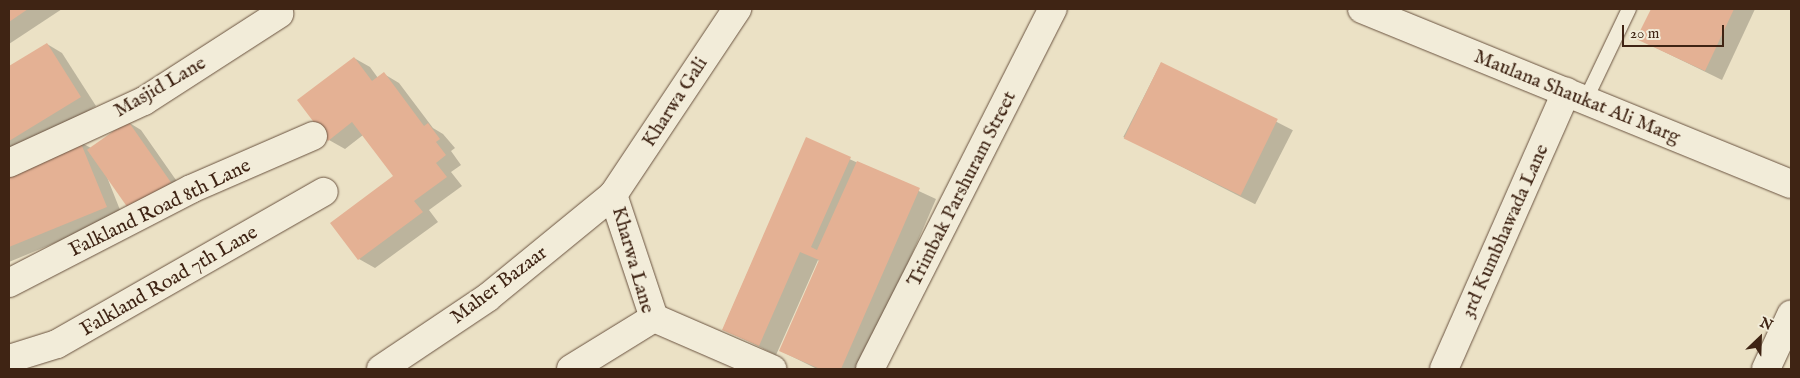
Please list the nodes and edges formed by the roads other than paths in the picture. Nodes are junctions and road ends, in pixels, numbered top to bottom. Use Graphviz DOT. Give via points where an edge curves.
graph roads {
  1 [pos="737,9"];
  2 [pos="1053,9"];
  3 [pos="1362,9"];
  4 [pos="1629,9"];
  5 [pos="279,14"];
  6 [pos="1576,96"];
  7 [pos="313,136"];
  8 [pos="9,163"];
  9 [pos="1791,184"];
  10 [pos="324,192"];
  11 [pos="613,195"];
  12 [pos="9,283"];
  13 [pos="1791,315"];
  14 [pos="654,318"];
  15 [pos="9,359"];
  16 [pos="381,369"];
  17 [pos="571,369"];
  18 [pos="772,369"];
  19 [pos="870,369"];
  20 [pos="1444,369"];
  21 [pos="1766,369"];
  1 -- 11 [label="street, Kharwa Gali"];
  2 -- 19 [label="street, Trimbak Parshuram Street"];
  3 -- 6 [label="street, Maulana Shaukat Ali Marg"];
  4 -- 6 [label="lane"];
  5 -- 8 [label="street, Masjid Lane" via="144,101"];
  6 -- 9 [label="street, Maulana Shaukat Ali Marg"];
  6 -- 20 [label="street, 3rd Kumbhawada Lane"];
  7 -- 12 [label="street, Falkland Road 8th Lane" via="191,188"];
  10 -- 15 [label="street, Falkland Road 7th Lane" via="57,344"];
  11 -- 14 [label="street, Kharwa Lane"];
  11 -- 16 [label="street, Maher Bazaar" via="487,298"];
  13 -- 21 [label="street"];
  14 -- 17 [label="street, Kharwa Lane"];
  14 -- 18 [label="street"];
}
